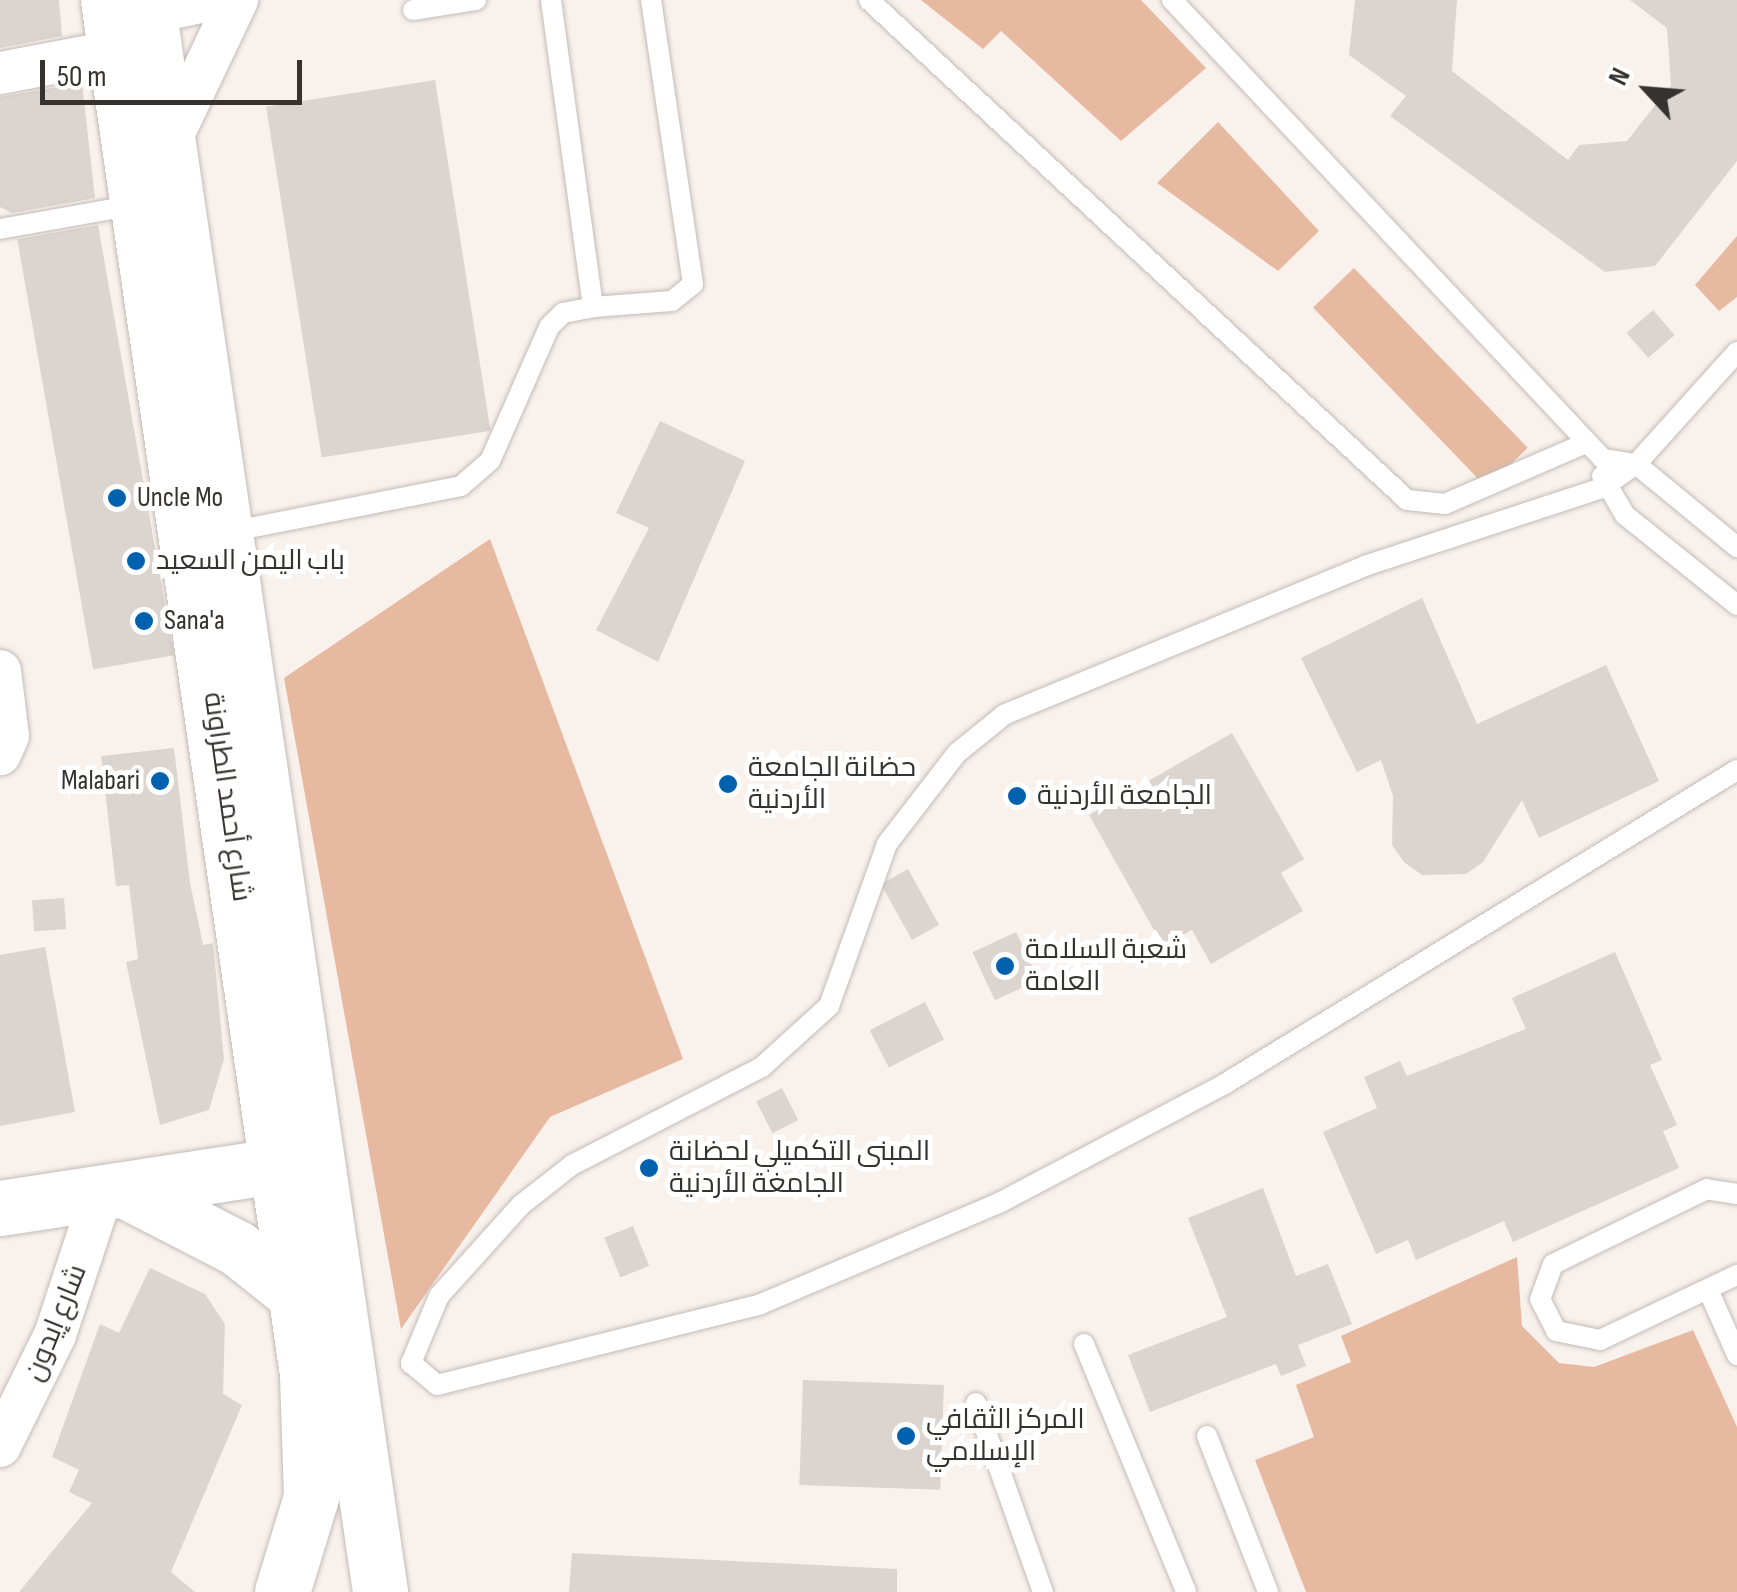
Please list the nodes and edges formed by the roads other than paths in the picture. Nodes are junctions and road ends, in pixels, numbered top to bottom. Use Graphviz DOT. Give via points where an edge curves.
graph roads {
  1 [pos="209,0"];
  2 [pos="236,0"];
  3 [pos="476,0"];
  4 [pos="551,0"];
  5 [pos="650,0"];
  6 [pos="869,0"];
  7 [pos="1172,0"];
  8 [pos="413,10"];
  9 [pos="130,16"];
  10 [pos="0,73"];
  11 [pos="170,139"];
  12 [pos="138,204"];
  13 [pos="0,229"];
  14 [pos="593,308"];
  15 [pos="1737,352"];
  16 [pos="1586,443"];
  17 [pos="1602,459"];
  18 [pos="1636,464"];
  19 [pos="1602,488"];
  20 [pos="229,532"];
  21 [pos="1737,547"];
  22 [pos="1737,606"];
  23 [pos="0,671"];
  24 [pos="2,752"];
  25 [pos="1737,770"];
  26 [pos="298,1162"];
  27 [pos="1737,1194"];
  28 [pos="116,1195"];
  29 [pos="0,1208"];
  30 [pos="1737,1275"];
  31 [pos="1710,1294"];
  32 [pos="296,1295"];
  33 [pos="1084,1344"];
  34 [pos="1737,1354"];
  35 [pos="976,1402"];
  36 [pos="1207,1436"];
  37 [pos="0,1446"];
  38 [pos="282,1592"];
  39 [pos="380,1592"];
  40 [pos="1043,1592"];
  41 [pos="1186,1592"];
  42 [pos="1268,1592"];
  1 -- 9 [label="street"];
  2 -- 11 [label="street"];
  3 -- 8 [label="lane"];
  4 -- 14 [label="lane"];
  5 -- 14 [label="lane" via="693,284 672,301"];
  6 -- 16 [label="lane" via="1406,500 1446,504"];
  7 -- 16 [label="lane"];
  9 -- 10 [label="street"];
  9 -- 11 [label="street, شارع أحمد الطراونة"];
  9 -- 12 [label="street, شارع أحمد الطراونة"];
  11 -- 20 [label="street, شارع أحمد الطراونة"];
  12 -- 13 [label="lane"];
  12 -- 26 [label="street, شارع أحمد الطراونة"];
  14 -- 20 [label="lane" via="562,312 549,327 490,461 461,486"];
  15 -- 18 [label="lane"];
  16 -- 17 [label="lane"];
  17 -- 18 [label="lane"];
  17 -- 19 [label="lane"];
  18 -- 19 [label="lane"];
  18 -- 21 [label="lane"];
  19 -- 22 [label="lane"];
  19 -- 25 [label="lane" via="1365,566 1004,715 957,754 887,844 828,1006 762,1067 572,1165 521,1204 439,1296 412,1363 437,1384 761,1304 1001,1202 1224,1085"];
  20 -- 26 [label="street, شارع أحمد الطراونة"];
  23 -- 24 [label="street"];
  26 -- 28 [label="street"];
  26 -- 32 [label="street, شارع أحمد الطراونة"];
  26 -- 39 [label="street, شارع أحمد الطراونة"];
  27 -- 31 [label="lane" via="1707,1189 1554,1264 1540,1299 1556,1330 1600,1340"];
  28 -- 29 [label="street"];
  28 -- 32 [label="street" via="237,1248"];
  28 -- 37 [label="street, شارع إيدون"];
  30 -- 31 [label="lane"];
  31 -- 34 [label="lane"];
  32 -- 38 [label="street, شارع أحمد الطراونة" via="311,1497"];
  33 -- 41 [label="lane"];
  35 -- 40 [label="lane"];
  36 -- 42 [label="lane"];
}
